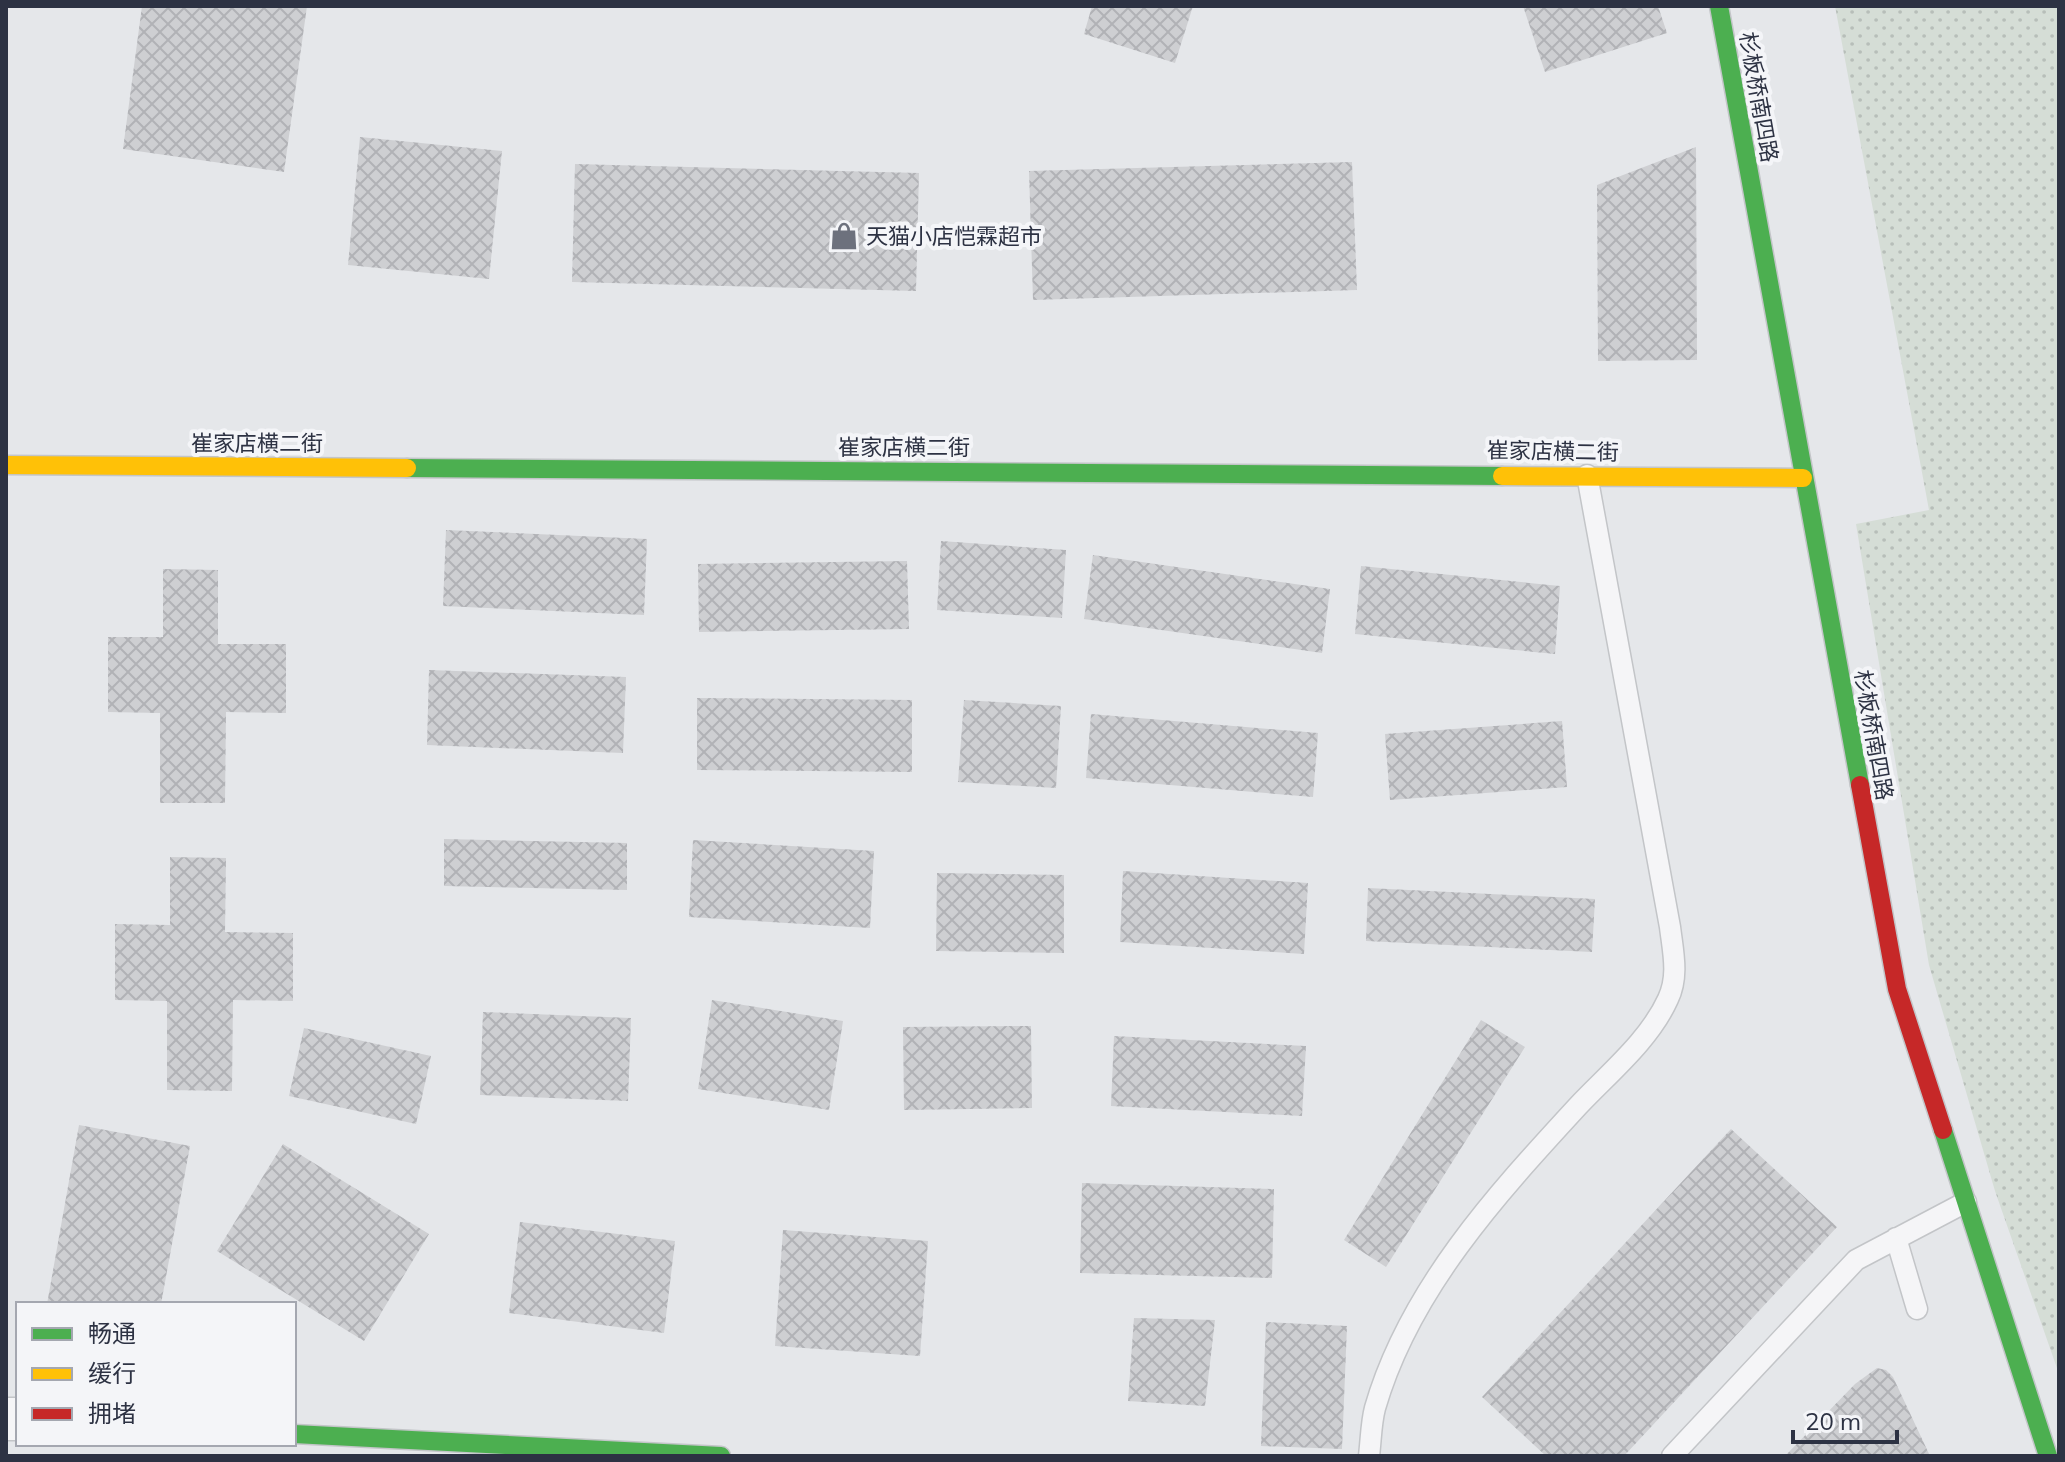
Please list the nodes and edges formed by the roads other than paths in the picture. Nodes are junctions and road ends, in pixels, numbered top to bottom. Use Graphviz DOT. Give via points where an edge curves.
graph roads {
  1 [pos="1719,6"];
  2 [pos="6,465"];
  3 [pos="1587,475"];
  4 [pos="1803,478"];
  5 [pos="1966,1202"];
  6 [pos="1896,1238"];
  7 [pos="1917,1309"];
  8 [pos="296,1434"];
  9 [pos="721,1456"];
  10 [pos="1369,1456"];
  11 [pos="1672,1456"];
  12 [pos="2048,1456"];
  1 -- 4 [label="street, 杉板桥南四路"];
  2 -- 3 [label="street, 崔家店横二街"];
  3 -- 4 [label="street, 崔家店横二街"];
  3 -- 10 [label="lane" via="1670,927 1673,981 1647,1032 1465,1237 1409,1324 1374,1410"];
  4 -- 5 [label="street, 杉板桥南四路" via="1897,989"];
  5 -- 6 [label="lane"];
  5 -- 12 [label="street, 杉板桥南四路"];
  6 -- 7 [label="lane"];
  6 -- 11 [label="lane" via="1856,1260"];
  8 -- 9 [label="street"];
}
